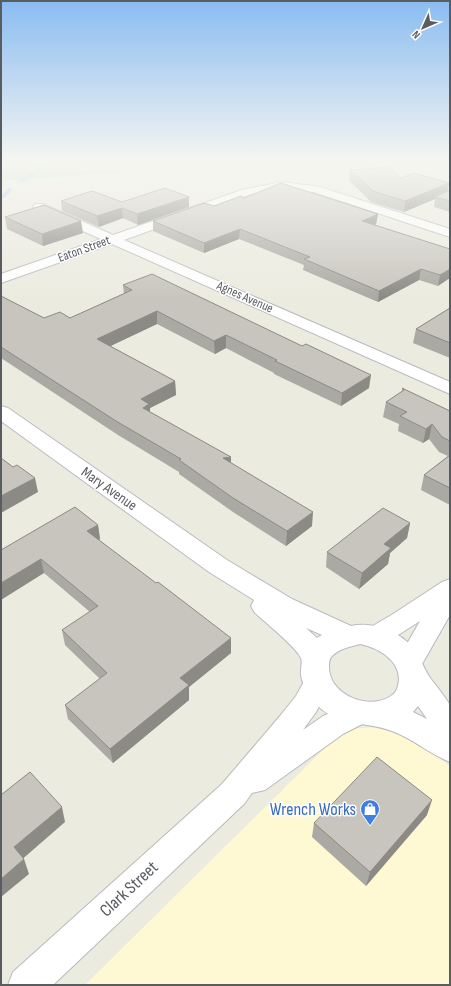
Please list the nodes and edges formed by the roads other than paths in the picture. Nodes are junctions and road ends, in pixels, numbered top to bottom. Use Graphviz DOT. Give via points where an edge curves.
graph roads {
  1 [pos="39,207"];
  2 [pos="204,207"];
  3 [pos="371,207"];
  4 [pos="450,233"];
  5 [pos="114,239"];
  6 [pos="1,279"];
  7 [pos="450,389"];
  8 [pos="1,412"];
  9 [pos="218,566"];
  10 [pos="450,588"];
  11 [pos="450,594"];
  12 [pos="346,635"];
  13 [pos="375,637"];
  14 [pos="411,669"];
  15 [pos="317,671"];
  16 [pos="367,714"];
  17 [pos="450,724"];
  18 [pos="450,748"];
  19 [pos="233,794"];
  20 [pos="26,985"];
  1 -- 5 [label="street, Agnes Avenue"];
  2 -- 5 [label="street, Eaton Street"];
  3 -- 4 [label="street, Eaton Street"];
  5 -- 6 [label="street, Eaton Street"];
  5 -- 7 [label="street, Agnes Avenue"];
  8 -- 9 [label="street, Mary Avenue"];
  9 -- 12 [label="street, Mary Avenue" via="283,606"];
  9 -- 15 [label="street, Mary Avenue" via="306,644"];
  10 -- 13 [label="street"];
  11 -- 14 [label="street" via="418,645"];
  12 -- 13 [label="street"];
  12 -- 15 [label="street" via="322,648"];
  13 -- 14 [label="street" via="401,652"];
  14 -- 16 [label="street" via="412,690 405,702 392,710"];
  14 -- 17 [label="street" via="435,708"];
  15 -- 16 [label="street" via="326,697 341,707"];
  15 -- 19 [label="street" via="306,704"];
  16 -- 18 [label="street" via="407,723"];
  16 -- 19 [label="street" via="343,720 321,733"];
  19 -- 20 [label="street, Clark Street"];
}
